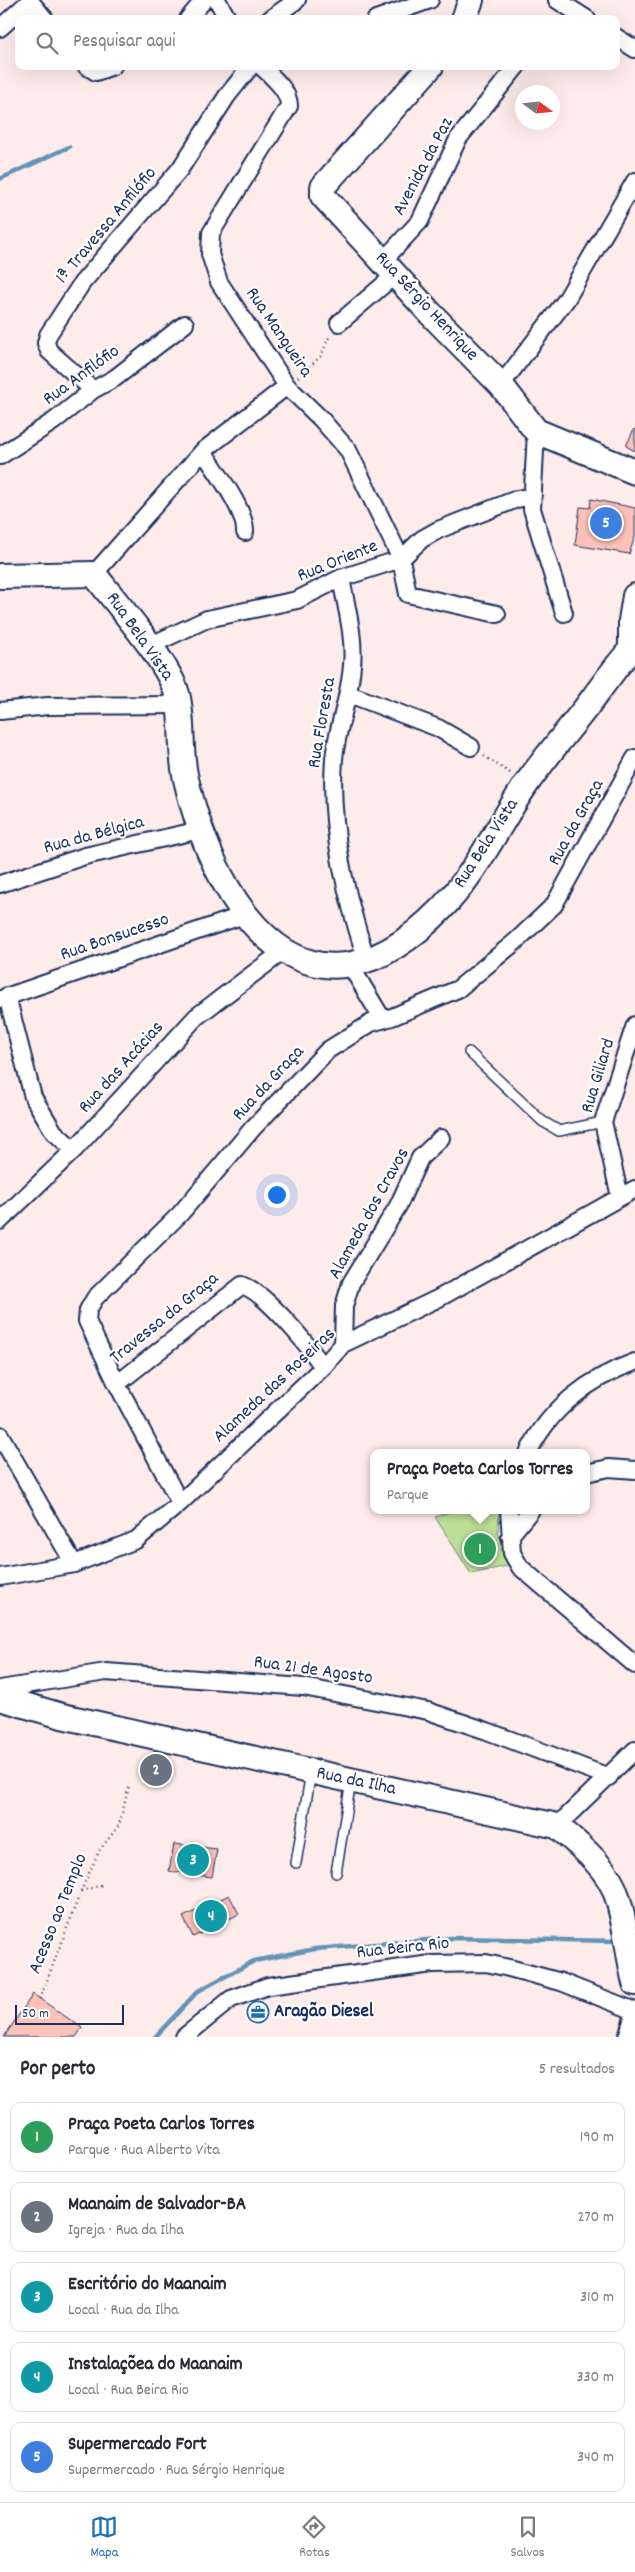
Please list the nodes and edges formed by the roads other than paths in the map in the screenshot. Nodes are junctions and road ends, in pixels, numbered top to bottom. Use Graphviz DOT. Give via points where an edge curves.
graph roads {
  1 [pos="31,0"];
  2 [pos="204,0"];
  3 [pos="217,0"];
  4 [pos="297,0"];
  5 [pos="430,0"];
  6 [pos="471,0"];
  7 [pos="561,8"];
  8 [pos="42,15"];
  9 [pos="191,15"];
  10 [pos="226,15"];
  11 [pos="276,15"];
  12 [pos="387,15"];
  13 [pos="465,15"];
  14 [pos="578,15"];
  15 [pos="0,28"];
  16 [pos="620,39"];
  17 [pos="635,48"];
  18 [pos="248,70"];
  19 [pos="265,70"];
  20 [pos="427,70"];
  21 [pos="514,70"];
  22 [pos="635,181"];
  23 [pos="389,268"];
  24 [pos="338,323"];
  25 [pos="185,324"];
  26 [pos="501,385"];
  27 [pos="287,386"];
  28 [pos="93,390"];
  29 [pos="536,431"];
  30 [pos="203,452"];
  31 [pos="0,456"];
  32 [pos="635,472"];
  33 [pos="533,496"];
  34 [pos="245,532"];
  35 [pos="401,559"];
  36 [pos="94,574"];
  37 [pos="0,576"];
  38 [pos="341,578"];
  39 [pos="635,596"];
  40 [pos="564,613"];
  41 [pos="497,614"];
  42 [pos="149,646"];
  43 [pos="633,648"];
  44 [pos="349,694"];
  45 [pos="179,705"];
  46 [pos="0,711"];
  47 [pos="471,747"];
  48 [pos="635,758"];
  49 [pos="630,777"];
  50 [pos="200,830"];
  51 [pos="0,884"];
  52 [pos="244,915"];
  53 [pos="282,952"];
  54 [pos="359,963"];
  55 [pos="4,997"];
  56 [pos="383,1020"];
  57 [pos="635,1025"];
  58 [pos="469,1052"];
  59 [pos="628,1069"];
  60 [pos="603,1122"];
  61 [pos="441,1138"];
  62 [pos="74,1150"];
  63 [pos="628,1193"];
  64 [pos="0,1221"];
  65 [pos="343,1344"];
  66 [pos="635,1362"];
  67 [pos="323,1367"];
  68 [pos="117,1384"];
  69 [pos="3,1444"];
  70 [pos="530,1449"];
  71 [pos="635,1470"];
  72 [pos="590,1472"];
  73 [pos="180,1503"];
  74 [pos="509,1514"];
  75 [pos="528,1514"];
  76 [pos="510,1536"];
  77 [pos="74,1564"];
  78 [pos="0,1577"];
  79 [pos="635,1665"];
  80 [pos="0,1689"];
  81 [pos="0,1698"];
  82 [pos="635,1750"];
  83 [pos="311,1772"];
  84 [pos="608,1777"];
  85 [pos="351,1780"];
  86 [pos="557,1826"];
  87 [pos="296,1864"];
  88 [pos="336,1873"];
  89 [pos="635,1983"];
  90 [pos="635,2011"];
  91 [pos="184,2037"];
  92 [pos="627,2037"];
  1 -- 8 [label="street"];
  1 -- 15 [label="street"];
  2 -- 9 [label="street"];
  3 -- 10 [label="street"];
  4 -- 11 [label="street"];
  5 -- 12 [label="street"];
  6 -- 13 [label="main road"];
  7 -- 14 [label="street"];
  16 -- 17 [label="street"];
  18 -- 28 [label="street, 1ª Travessa Anfilófio" via="180,168 82,283 48,336 46,346 49,351"];
  19 -- 27 [label="street, Rua Mangueira" via="280,85 289,106 211,233 210,254 219,282"];
  20 -- 23 [label="main road, Rua Sérgio Henrique" via="322,191"];
  21 -- 23 [label="street, Avenida da Paz" via="458,139 420,221"];
  22 -- 26 [label="street" via="566,300"];
  23 -- 24 [label="street, Avenida da Paz"];
  23 -- 26 [label="main road, Rua Sérgio Henrique"];
  25 -- 28 [label="street, Rua Anfilófio" via="115,378"];
  26 -- 29 [label="main road, Rua Sérgio Henrique"];
  27 -- 30 [label="street"];
  27 -- 35 [label="street, Rua Mangueira" via="322,419 348,450"];
  28 -- 31 [label="street, Rua Anfilófio" via="54,421"];
  29 -- 32 [label="main road"];
  29 -- 33 [label="street"];
  30 -- 34 [label="street" via="233,500"];
  30 -- 36 [label="street"];
  33 -- 35 [label="street, Rua Oriente" via="517,499 438,530 422,539"];
  33 -- 40 [label="street" via="532,509"];
  35 -- 38 [label="street, Rua Oriente"];
  35 -- 41 [label="street, Rua Mangueira" via="408,594"];
  36 -- 37 [label="main road"];
  36 -- 42 [label="main road, Rua Bela Vista"];
  38 -- 42 [label="street, Rua Oriente" via="297,600 207,619"];
  38 -- 44 [label="street, Rua Floresta" via="353,663"];
  39 -- 43 [label="main road" via="631,620"];
  42 -- 45 [label="main road, Rua Bela Vista" via="170,678"];
  43 -- 54 [label="main road, Rua Bela Vista" via="526,784 462,886 420,930 391,950"];
  44 -- 47 [label="street" via="438,728"];
  44 -- 54 [label="street, Rua Floresta" via="334,757 333,790 340,862 354,922"];
  45 -- 46 [label="street" via="48,706"];
  45 -- 50 [label="main road, Rua Bela Vista" via="184,772"];
  48 -- 49 [label="street, Rua da Graça"];
  49 -- 56 [label="street, Rua da Graça" via="554,905 458,989"];
  50 -- 51 [label="street, Rua da Bélgica" via="85,856"];
  50 -- 52 [label="main road, Rua Bela Vista"];
  52 -- 53 [label="main road, Rua Bela Vista"];
  52 -- 55 [label="street, Rua Bonsucesso"];
  53 -- 54 [label="main road, Rua Bela Vista" via="333,967"];
  53 -- 62 [label="street, Rua das Acácias" via="196,1017"];
  54 -- 56 [label="street, Rua Floresta"];
  55 -- 62 [label="street" via="34,1097 54,1132"];
  56 -- 68 [label="street, Rua da Graça" via="371,1023 328,1050 253,1128 180,1214 95,1298 87,1320"];
  57 -- 59 [label="street, Rua Giliard"];
  58 -- 60 [label="lane" via="555,1130"];
  59 -- 60 [label="street, Rua Giliard" via="604,1114"];
  60 -- 63 [label="street, Rua Giliard"];
  61 -- 65 [label="street, Alameda dos Cravos" via="420,1158 398,1206 351,1283 344,1306"];
  62 -- 64 [label="street, Rua das Acácias"];
  63 -- 65 [label="street, Alameda das Roseiras" via="448,1293"];
  65 -- 67 [label="street, Alameda das Roseiras"];
  66 -- 70 [label="street" via="580,1391 548,1418"];
  67 -- 68 [label="street, Travessa da Graça" via="311,1348 255,1291 242,1285"];
  67 -- 73 [label="street, Alameda das Roseiras"];
  68 -- 73 [label="street, Rua da Graça"];
  69 -- 77 [label="street"];
  71 -- 72 [label="street" via="610,1468"];
  73 -- 77 [label="street, Alameda das Roseiras" via="136,1540"];
  74 -- 76 [label="street"];
  75 -- 76 [label="street"];
  76 -- 79 [label="street" via="512,1553 520,1567"];
  77 -- 78 [label="street, Alameda das Roseiras"];
  80 -- 84 [label="street, Rua 21 de Agosto" via="106,1672 303,1687 428,1711"];
  81 -- 83 [label="main road, Rua da Ilha" via="62,1716"];
  82 -- 84 [label="street"];
  83 -- 85 [label="main road, Rua da Ilha"];
  83 -- 87 [label="lane"];
  84 -- 86 [label="street"];
  85 -- 86 [label="main road, Rua da Ilha"];
  85 -- 88 [label="lane"];
  86 -- 89 [label="main road, Rua da Ilha" via="585,1850 617,1894"];
  90 -- 91 [label="street, Rua Beira Rio" via="561,1982 509,1968 486,1963 432,1964 268,1986 232,1999"];
  90 -- 92 [label="street"];
}
